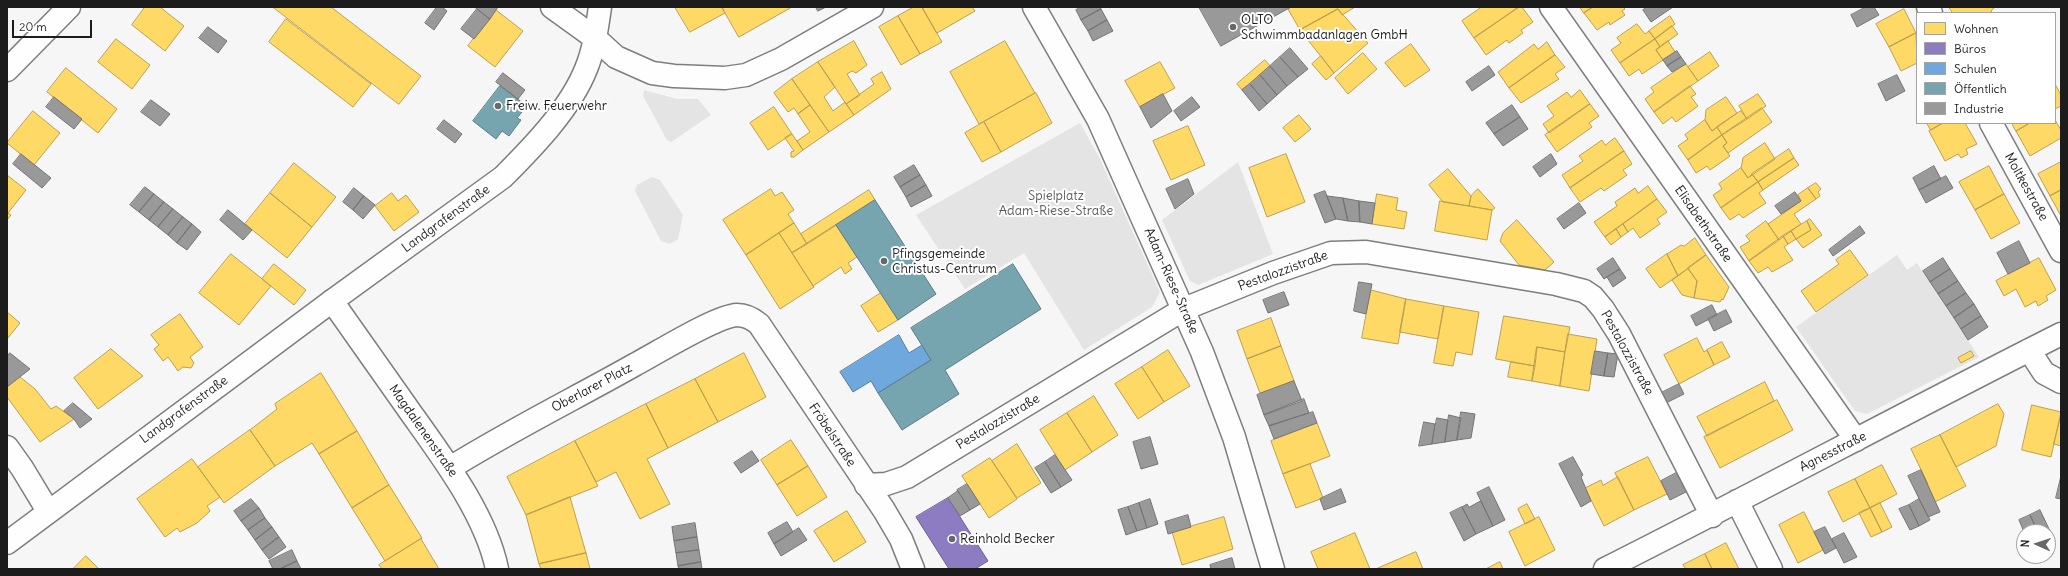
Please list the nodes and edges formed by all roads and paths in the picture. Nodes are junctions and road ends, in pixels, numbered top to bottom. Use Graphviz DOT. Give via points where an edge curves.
graph roads {
  1 [pos="70,7"];
  2 [pos="552,7"];
  3 [pos="600,7"];
  4 [pos="872,7"];
  5 [pos="1034,7"];
  6 [pos="1551,7"];
  7 [pos="595,38"];
  8 [pos="7,70"];
  9 [pos="1992,124"];
  10 [pos="2061,251"];
  11 [pos="332,301"];
  12 [pos="1184,309"];
  13 [pos="737,315"];
  14 [pos="2061,334"];
  15 [pos="2029,350"];
  16 [pos="2061,382"];
  17 [pos="1856,440"];
  18 [pos="7,447"];
  19 [pos="450,468"];
  20 [pos="866,485"];
  21 [pos="1737,501"];
  22 [pos="48,511"];
  23 [pos="1712,516"];
  24 [pos="7,543"];
  25 [pos="497,569"];
  26 [pos="913,569"];
  27 [pos="1273,569"];
  28 [pos="1605,569"];
  29 [pos="1771,569"];
  1 -- 8 [label="street"];
  2 -- 7 [label="street"];
  3 -- 7 [label="street, Landgrafenstraße"];
  4 -- 7 [label="street" via="781,59 746,75 725,78 652,73 616,57"];
  5 -- 12 [label="street, Adam-Riese-Straße" via="1098,119"];
  6 -- 17 [label="street, Elisabethstraße"];
  7 -- 11 [label="street, Landgrafenstraße" via="586,69 571,99 508,172 464,207"];
  9 -- 10 [label="street, Moltkestraße"];
  11 -- 19 [label="street, Magdalenenstraße"];
  11 -- 22 [label="street, Landgrafenstraße"];
  12 -- 20 [label="street, Pestalozzistraße" via="907,476 886,484"];
  12 -- 23 [label="street, Pestalozzistraße" via="1273,273 1331,253 1348,251 1491,272 1584,291 1593,297 1610,319"];
  12 -- 27 [label="street, Adam-Riese-Straße" via="1234,437"];
  13 -- 19 [label="street, Oberlarer Platz" via="724,318 685,337"];
  13 -- 20 [label="street, Fröbelstraße" via="751,318 759,324"];
  14 -- 15 [label="street, Agnesstraße"];
  15 -- 16 [label="street" via="2044,372"];
  15 -- 17 [label="street, Agnesstraße"];
  17 -- 21 [label="street, Agnesstraße"];
  18 -- 22 [label="street"];
  19 -- 25 [label="street, Magdalenenstraße" via="494,552"];
  20 -- 26 [label="street, Fröbelstraße" via="901,539"];
  21 -- 23 [label="street, Agnesstraße"];
  21 -- 29 [label="street"];
  22 -- 24 [label="street, Landgrafenstraße"];
  23 -- 28 [label="street, Agnesstraße"];
}
